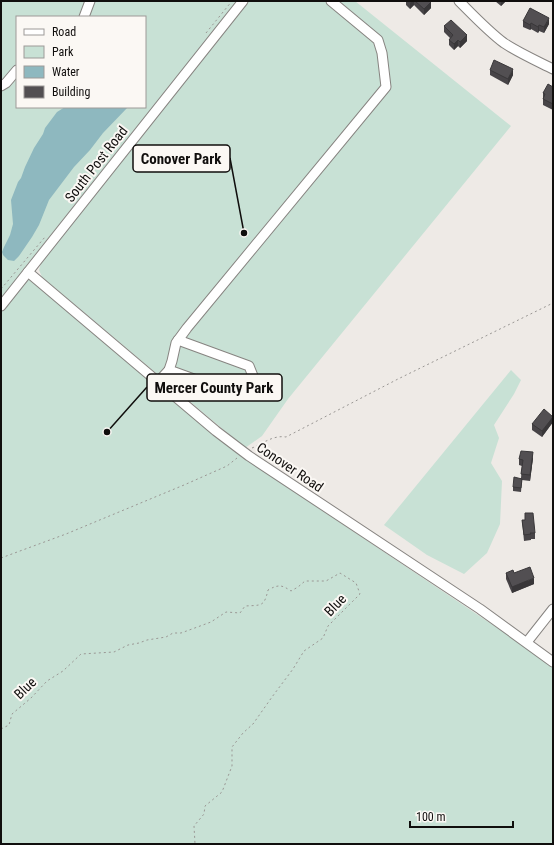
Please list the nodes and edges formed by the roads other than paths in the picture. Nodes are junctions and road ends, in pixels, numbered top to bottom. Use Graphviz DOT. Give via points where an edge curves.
graph roads {
  1 [pos="90,1"];
  2 [pos="243,1"];
  3 [pos="332,1"];
  4 [pos="459,1"];
  5 [pos="84,16"];
  6 [pos="553,69"];
  7 [pos="16,71"];
  8 [pos="1,86"];
  9 [pos="28,272"];
  10 [pos="1,306"];
  11 [pos="178,340"];
  12 [pos="169,370"];
  13 [pos="158,382"];
  14 [pos="553,609"];
  15 [pos="527,642"];
  16 [pos="553,662"];
  1 -- 5 [label="street"];
  2 -- 9 [label="street, South Post Road"];
  3 -- 11 [label="street" via="378,40 386,87"];
  4 -- 6 [label="street" via="504,43"];
  7 -- 8 [label="street"];
  9 -- 10 [label="street, South Post Road"];
  9 -- 13 [label="street, Conover Road"];
  11 -- 12 [label="street"];
  11 -- 12 [label="street" via="249,366 253,376 250,386 235,394"];
  12 -- 13 [label="street"];
  13 -- 15 [label="street, Conover Road" via="216,431 278,476"];
  14 -- 15 [label="street"];
  15 -- 16 [label="street, Conover Road"];
}
